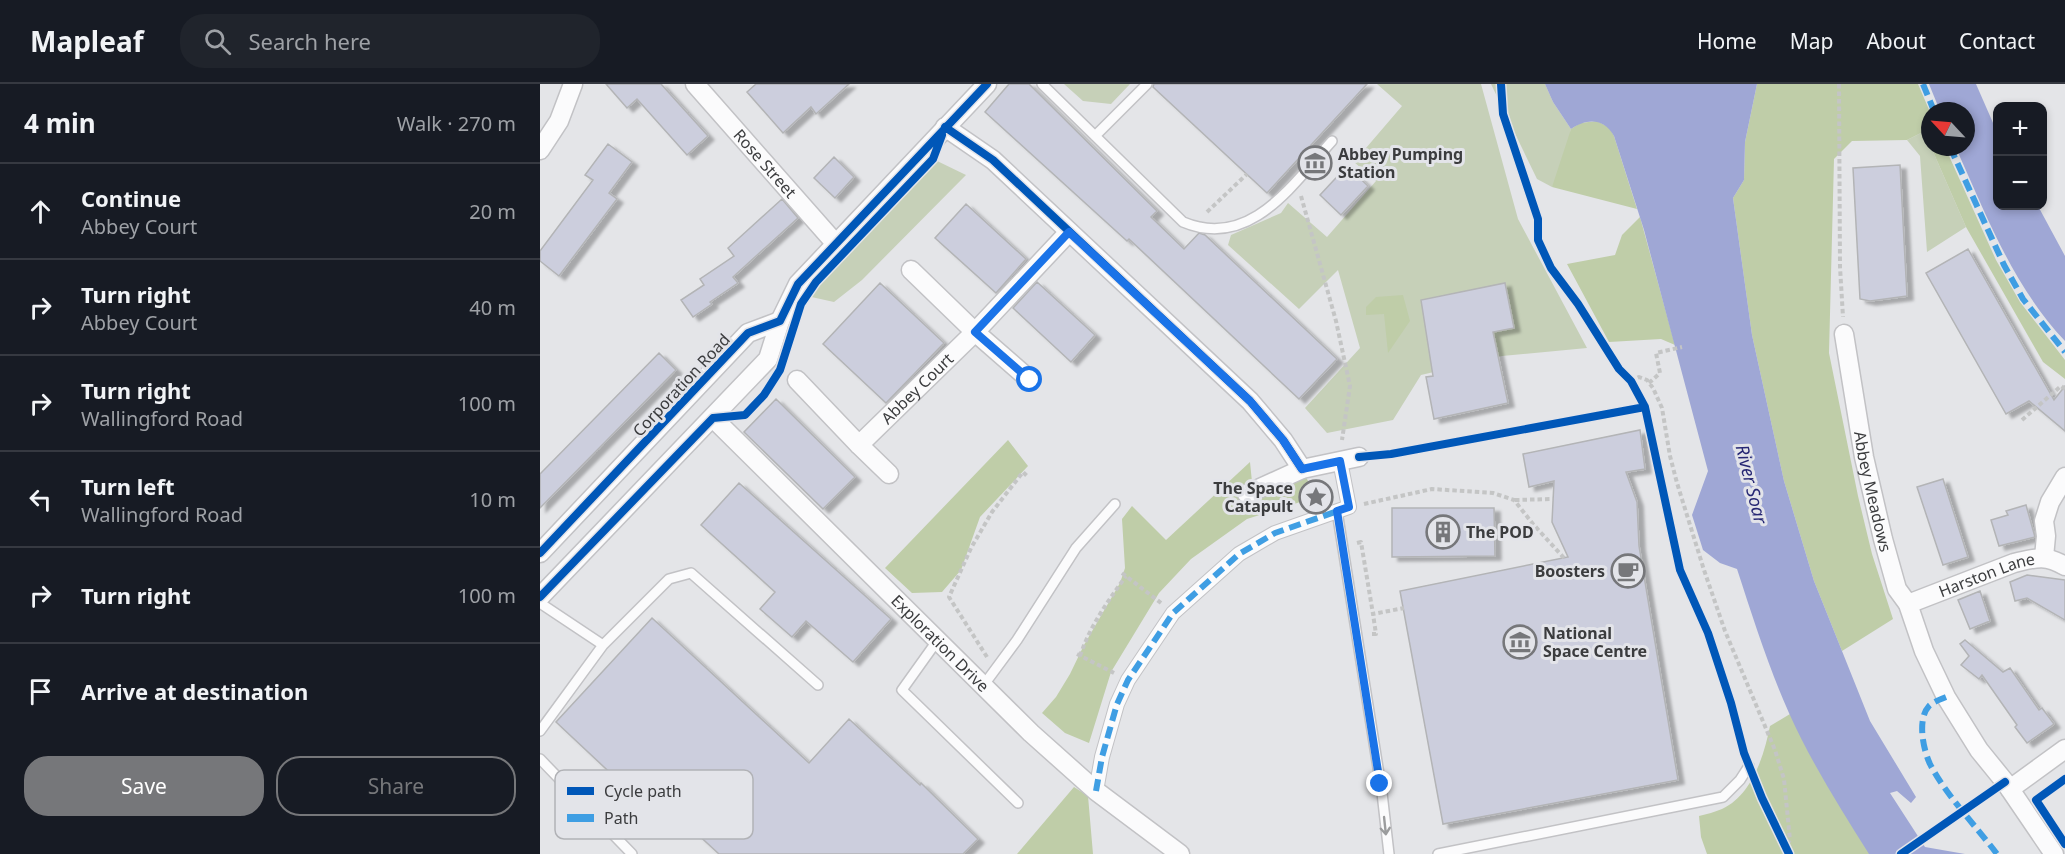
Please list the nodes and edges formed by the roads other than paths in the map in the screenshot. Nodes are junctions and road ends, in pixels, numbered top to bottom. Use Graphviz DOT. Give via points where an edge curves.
graph roads {
  1 [pos="573,84"];
  2 [pos="695,84"];
  3 [pos="987,84"];
  4 [pos="1042,84"];
  5 [pos="1147,84"];
  6 [pos="945,127"];
  7 [pos="1095,136"];
  8 [pos="1332,141"];
  9 [pos="540,150"];
  10 [pos="1069,232"];
  11 [pos="836,244"];
  12 [pos="911,270"];
  13 [pos="780,321"];
  14 [pos="975,332"];
  15 [pos="1844,334"];
  16 [pos="797,380"];
  17 [pos="1030,380"];
  18 [pos="713,418"];
  19 [pos="859,445"];
  20 [pos="1359,457"];
  21 [pos="1340,461"];
  22 [pos="1302,469"];
  23 [pos="889,474"];
  24 [pos="2065,477"];
  25 [pos="1247,494"];
  26 [pos="1115,504"];
  27 [pos="1343,509"];
  28 [pos="540,554"];
  29 [pos="2044,557"];
  30 [pos="2065,566"];
  31 [pos="540,597"];
  32 [pos="540,603"];
  33 [pos="1908,604"];
  34 [pos="937,641"];
  35 [pos="603,645"];
  36 [pos="818,685"];
  37 [pos="982,687"];
  38 [pos="540,731"];
  39 [pos="2065,749"];
  40 [pos="540,759"];
  41 [pos="1749,766"];
  42 [pos="555,774"];
  43 [pos="2010,789"];
  44 [pos="1096,791"];
  45 [pos="1018,802"];
  46 [pos="617,839"];
  47 [pos="632,854"];
  48 [pos="1180,854"];
  49 [pos="1389,854"];
  50 [pos="1438,854"];
  51 [pos="2054,854"];
  1 -- 9 [label="street" via="559,121"];
  2 -- 11 [label="street, Rose Street"];
  3 -- 6 [label="street"];
  4 -- 7 [label="lane"];
  5 -- 7 [label="lane"];
  6 -- 10 [label="street" via="993,160"];
  6 -- 11 [label="street"];
  7 -- 8 [label="lane" via="1183,222 1198,229 1219,230 1255,218 1269,207"];
  10 -- 14 [label="street, Abbey Court"];
  10 -- 22 [label="street" via="1250,401"];
  11 -- 13 [label="street" via="798,284"];
  12 -- 14 [label="street"];
  13 -- 18 [label="street" via="768,359"];
  13 -- 28 [label="street, Corporation Road" via="748,333"];
  14 -- 17 [label="street"];
  14 -- 19 [label="street, Abbey Court"];
  15 -- 33 [label="street, Abbey Meadows" via="1864,457 1883,540 1897,589"];
  16 -- 19 [label="street"];
  18 -- 31 [label="street"];
  18 -- 34 [label="street, Exploration Drive"];
  19 -- 23 [label="street"];
  20 -- 21 [label="street"];
  21 -- 22 [label="street"];
  21 -- 27 [label="street"];
  22 -- 25 [label="street"];
  24 -- 29 [label="street" via="2044,521"];
  26 -- 37 [label="lane" via="1076,548"];
  27 -- 44 [label="street" via="1275,533 1239,554 1173,613 1128,680 1108,729"];
  27 -- 49 [label="lane, one-way"];
  29 -- 30 [label="street, Harston Lane"];
  29 -- 33 [label="street, Harston Lane" via="2014,563"];
  32 -- 35 [label="lane"];
  33 -- 43 [label="street, Abbey Meadows" via="1946,697 1979,750"];
  34 -- 37 [label="street, Exploration Drive"];
  34 -- 45 [label="lane" via="902,690"];
  35 -- 36 [label="lane" via="669,579 691,573"];
  35 -- 38 [label="lane"];
  37 -- 44 [label="street, Exploration Drive"];
  39 -- 43 [label="street"];
  40 -- 42 [label="lane"];
  41 -- 50 [label="lane" via="1723,797"];
  43 -- 51 [label="street, Abbey Meadows"];
  44 -- 48 [label="street, Exploration Drive"];
  46 -- 47 [label="lane"];
}
